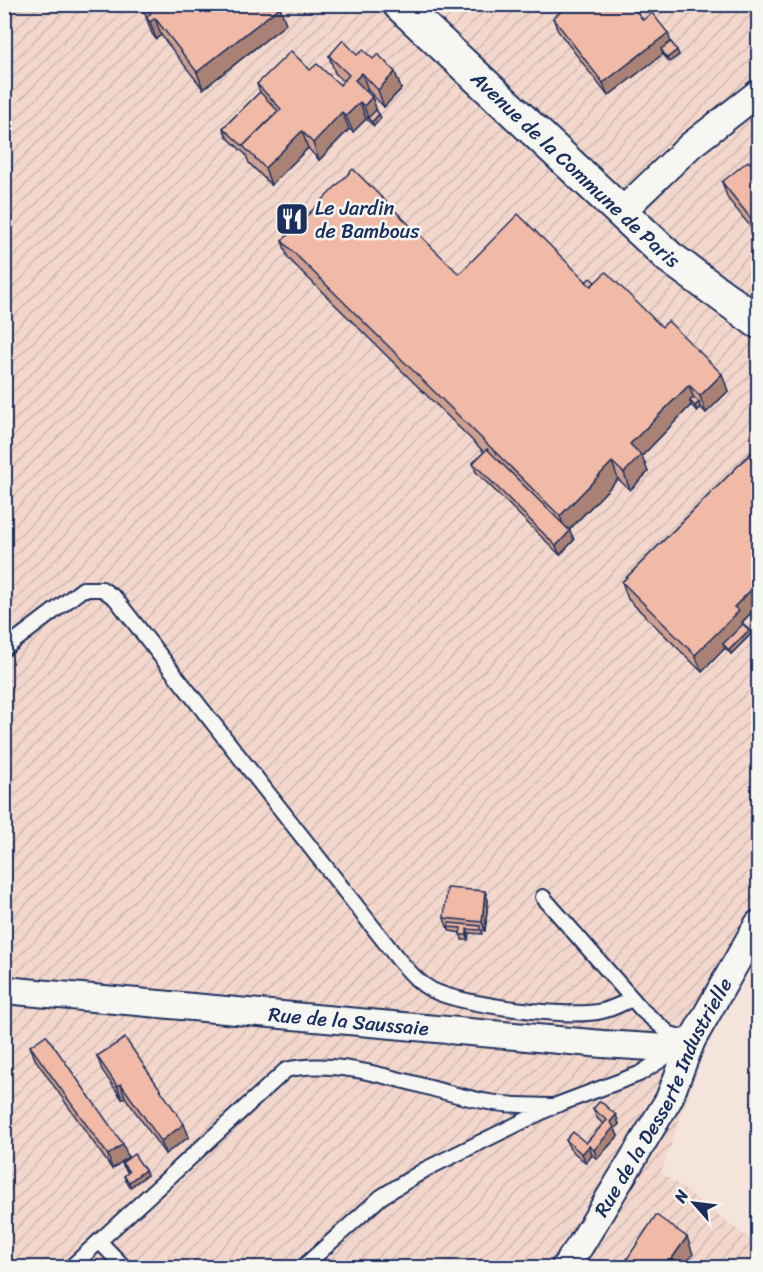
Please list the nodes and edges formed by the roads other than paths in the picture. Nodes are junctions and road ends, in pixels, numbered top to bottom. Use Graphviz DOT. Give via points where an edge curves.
graph roads {
  1 [pos="399,4"];
  2 [pos="759,93"];
  3 [pos="620,213"];
  4 [pos="759,322"];
  5 [pos="4,649"];
  6 [pos="543,897"];
  7 [pos="759,924"];
  8 [pos="750,960"];
  9 [pos="4,990"];
  10 [pos="632,999"];
  11 [pos="692,1040"];
  12 [pos="554,1106"];
  13 [pos="99,1241"];
  14 [pos="70,1268"];
  15 [pos="125,1268"];
  16 [pos="302,1268"];
  17 [pos="564,1268"];
  1 -- 3 [label="street, Avenue de la Commune de Paris"];
  2 -- 3 [label="street" via="691,145"];
  3 -- 4 [label="street, Avenue de la Commune de Paris" via="669,258"];
  5 -- 10 [label="lane" via="83,589 102,589 115,598 390,950 417,979 433,990 465,1001 568,1014 602,1011"];
  6 -- 10 [label="lane"];
  7 -- 8 [label="street, Rue de la Desserte Industrielle"];
  8 -- 11 [label="street, Rue de la Desserte Industrielle"];
  9 -- 11 [label="street, Rue de la Saussaie" via="603,1044 667,1048"];
  10 -- 11 [label="lane" via="670,1034"];
  11 -- 12 [label="lane" via="639,1074"];
  11 -- 17 [label="street, Rue de la Desserte Industrielle" via="669,1099"];
  12 -- 13 [label="lane" via="489,1102 384,1075 305,1065 286,1070"];
  12 -- 16 [label="lane" via="426,1169 381,1197"];
  13 -- 14 [label="lane"];
  13 -- 15 [label="lane"];
}
